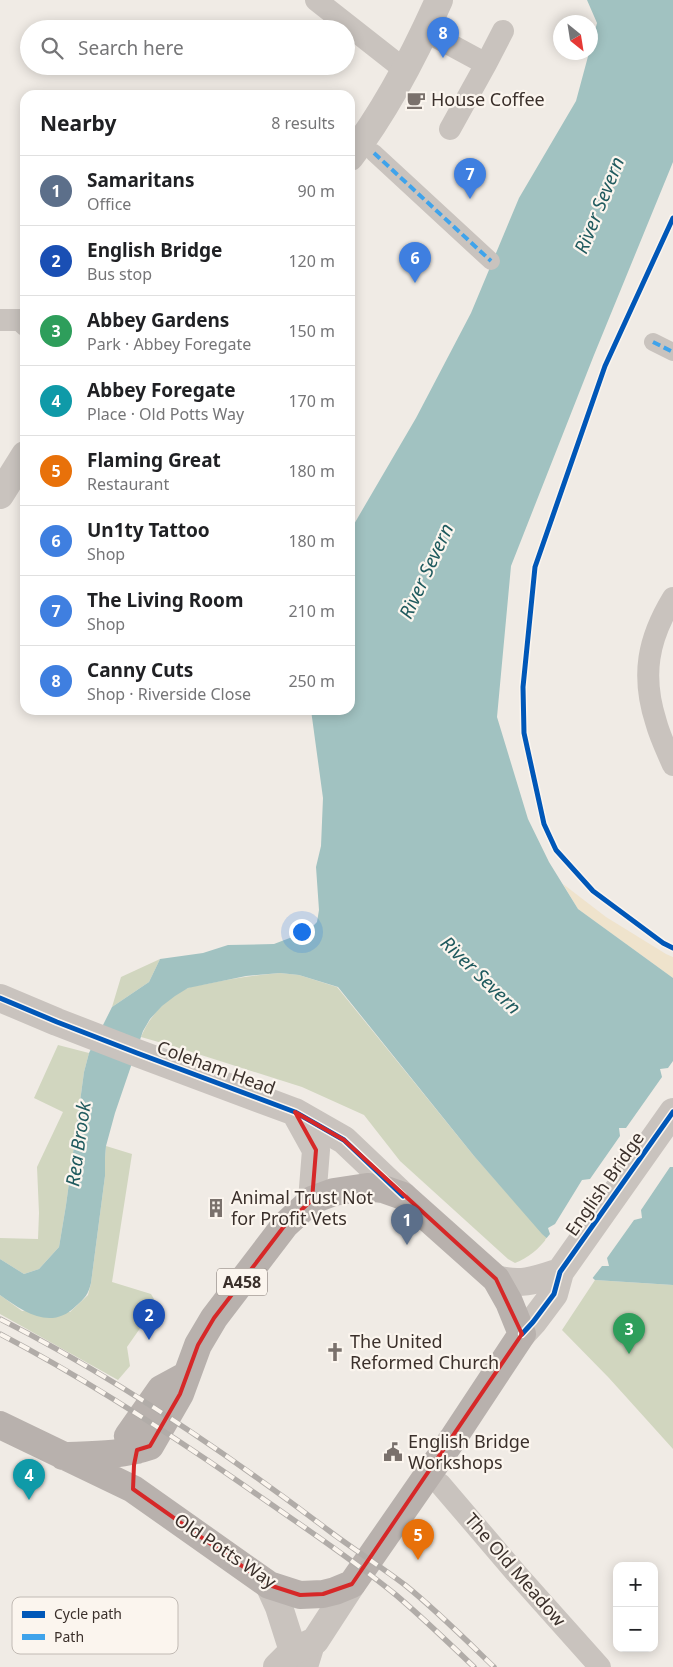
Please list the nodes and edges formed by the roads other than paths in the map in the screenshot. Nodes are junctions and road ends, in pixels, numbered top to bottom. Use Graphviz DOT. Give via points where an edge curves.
graph roads {
  1 [pos="316,0"];
  2 [pos="439,0"];
  3 [pos="341,20"];
  4 [pos="355,31"];
  5 [pos="425,31"];
  6 [pos="503,32"];
  7 [pos="486,64"];
  8 [pos="405,70"];
  9 [pos="450,129"];
  10 [pos="362,155"];
  11 [pos="491,261"];
  12 [pos="652,342"];
  13 [pos="673,352"];
  14 [pos="20,463"];
  15 [pos="0,495"];
  16 [pos="673,598"];
  17 [pos="673,765"];
  18 [pos="0,998"];
  19 [pos="295,1112"];
  20 [pos="673,1112"];
  21 [pos="403,1196"];
  22 [pos="312,1200"];
  23 [pos="561,1270"];
  24 [pos="496,1279"];
  25 [pos="522,1334"];
  26 [pos="0,1425"];
  27 [pos="137,1450"];
  28 [pos="63,1456"];
  29 [pos="428,1475"];
  30 [pos="133,1489"];
  31 [pos="352,1584"];
  32 [pos="269,1585"];
  33 [pos="298,1657"];
  34 [pos="600,1667"];
  1 -- 3 [label="street"];
  2 -- 5 [label="street"];
  4 -- 8 [label="street"];
  5 -- 7 [label="street"];
  5 -- 8 [label="street"];
  6 -- 7 [label="street"];
  7 -- 9 [label="street"];
  8 -- 10 [label="street" via="362,142"];
  10 -- 11 [label="street"];
  12 -- 13 [label="street"];
  14 -- 15 [label="street"];
  16 -- 17 [label="street" via="654,637 647,673 656,722"];
  18 -- 19 [label="street, Coleham Head"];
  19 -- 21 [label="street, Coleham Head" via="344,1140"];
  19 -- 22 [label="street" via="316,1150"];
  20 -- 23 [label="street, English Bridge"];
  21 -- 22 [label="main road, A458" via="367,1187 334,1192"];
  21 -- 24 [label="main road, Coleham Head / A458"];
  22 -- 27 [label="main road, A458" via="285,1225 214,1318 186,1375 162,1389 128,1436"];
  23 -- 24 [label="street" via="527,1282"];
  23 -- 25 [label="street, English Bridge" via="554,1294"];
  24 -- 25 [label="main road, Coleham Head / A458"];
  25 -- 29 [label="main road"];
  26 -- 28 [label="main road, Old Potts Way"];
  27 -- 28 [label="main road, Old Potts Way" via="112,1455"];
  27 -- 30 [label="main road, A458"];
  28 -- 30 [label="main road, Old Potts Way"];
  29 -- 31 [label="main road"];
  29 -- 34 [label="street, The Old Meadow" via="440,1484"];
  30 -- 32 [label="main road, Old Potts Way"];
  31 -- 32 [label="main road, Old Potts Way" via="335,1592 300,1595"];
  31 -- 33 [label="street"];
  32 -- 33 [label="street"];
}
